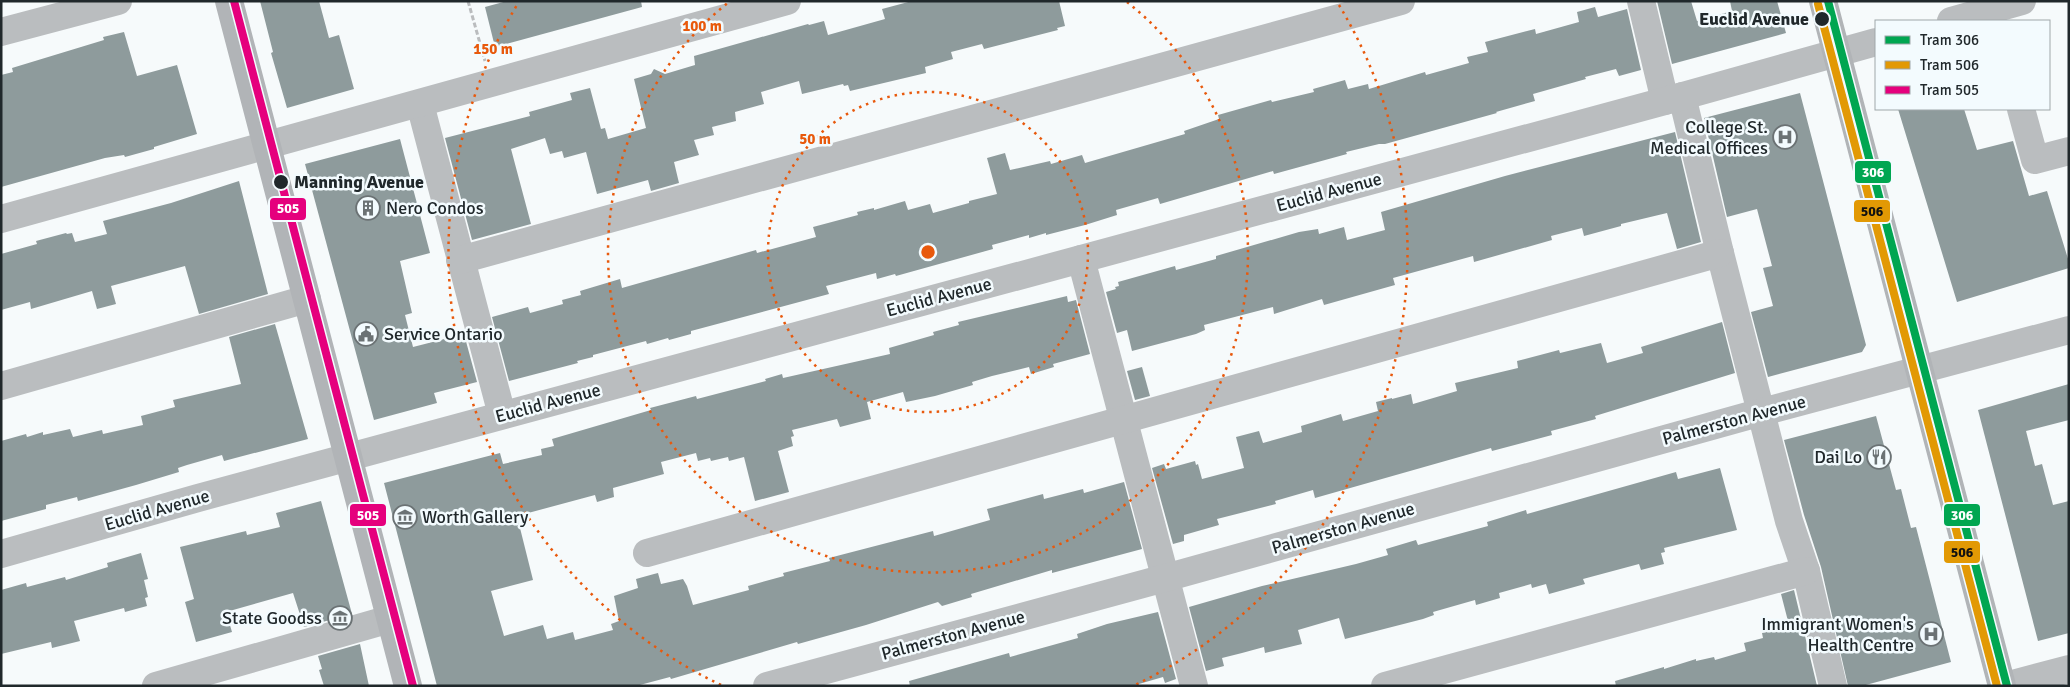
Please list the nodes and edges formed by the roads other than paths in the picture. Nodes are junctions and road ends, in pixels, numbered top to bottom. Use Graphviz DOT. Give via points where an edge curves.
graph roads {
  1 [pos="229,1"];
  2 [pos="787,1"];
  3 [pos="1401,1"];
  4 [pos="1641,1"];
  5 [pos="1823,1"];
  6 [pos="108,3"];
  7 [pos="2005,8"];
  8 [pos="1955,20"];
  9 [pos="1,32"];
  10 [pos="1875,42"];
  11 [pos="1837,53"];
  12 [pos="1674,99"];
  13 [pos="420,104"];
  14 [pos="2021,110"];
  15 [pos="267,147"];
  16 [pos="2069,151"];
  17 [pos="1,219"];
  18 [pos="1720,253"];
  19 [pos="1080,259"];
  20 [pos="460,260"];
  21 [pos="307,299"];
  22 [pos="2069,330"];
  23 [pos="1919,369"];
  24 [pos="1,386"];
  25 [pos="1762,412"];
  26 [pos="502,416"];
  27 [pos="1124,419"];
  28 [pos="348,459"];
  29 [pos="2,550"];
  30 [pos="647,553"];
  31 [pos="1806,571"];
  32 [pos="1165,578"];
  33 [pos="390,619"];
  34 [pos="2069,669"];
  35 [pos="156,686"];
  36 [pos="408,686"];
  37 [pos="768,686"];
  38 [pos="1194,686"];
  39 [pos="1384,686"];
  40 [pos="1834,686"];
  41 [pos="2004,686"];
  1 -- 15 [label="main road"];
  2 -- 13 [label="street"];
  3 -- 20 [label="street"];
  4 -- 12 [label="street"];
  5 -- 11 [label="main road"];
  6 -- 9 [label="street"];
  7 -- 8 [label="street"];
  10 -- 11 [label="street, Euclid Avenue"];
  11 -- 12 [label="street, Euclid Avenue"];
  11 -- 23 [label="main road"];
  12 -- 18 [label="street"];
  12 -- 19 [label="street, Euclid Avenue"];
  13 -- 15 [label="street"];
  13 -- 20 [label="street"];
  14 -- 16 [label="street" via="2035,160"];
  15 -- 17 [label="street"];
  15 -- 21 [label="main road"];
  18 -- 25 [label="street"];
  18 -- 27 [label="street"];
  19 -- 26 [label="street, Euclid Avenue"];
  19 -- 27 [label="street"];
  20 -- 26 [label="street"];
  21 -- 24 [label="street"];
  21 -- 28 [label="main road"];
  22 -- 23 [label="street, Palmerston Avenue"];
  23 -- 25 [label="street, Palmerston Avenue"];
  23 -- 41 [label="main road"];
  25 -- 31 [label="street" via="1789,521"];
  25 -- 32 [label="street, Palmerston Avenue"];
  26 -- 28 [label="street, Euclid Avenue"];
  27 -- 30 [label="street"];
  27 -- 32 [label="street"];
  28 -- 29 [label="street, Euclid Avenue"];
  28 -- 33 [label="main road"];
  31 -- 39 [label="street"];
  31 -- 40 [label="street"];
  32 -- 37 [label="street, Palmerston Avenue"];
  32 -- 38 [label="street"];
  33 -- 35 [label="street"];
  33 -- 36 [label="main road"];
  34 -- 41 [label="street"];
}
